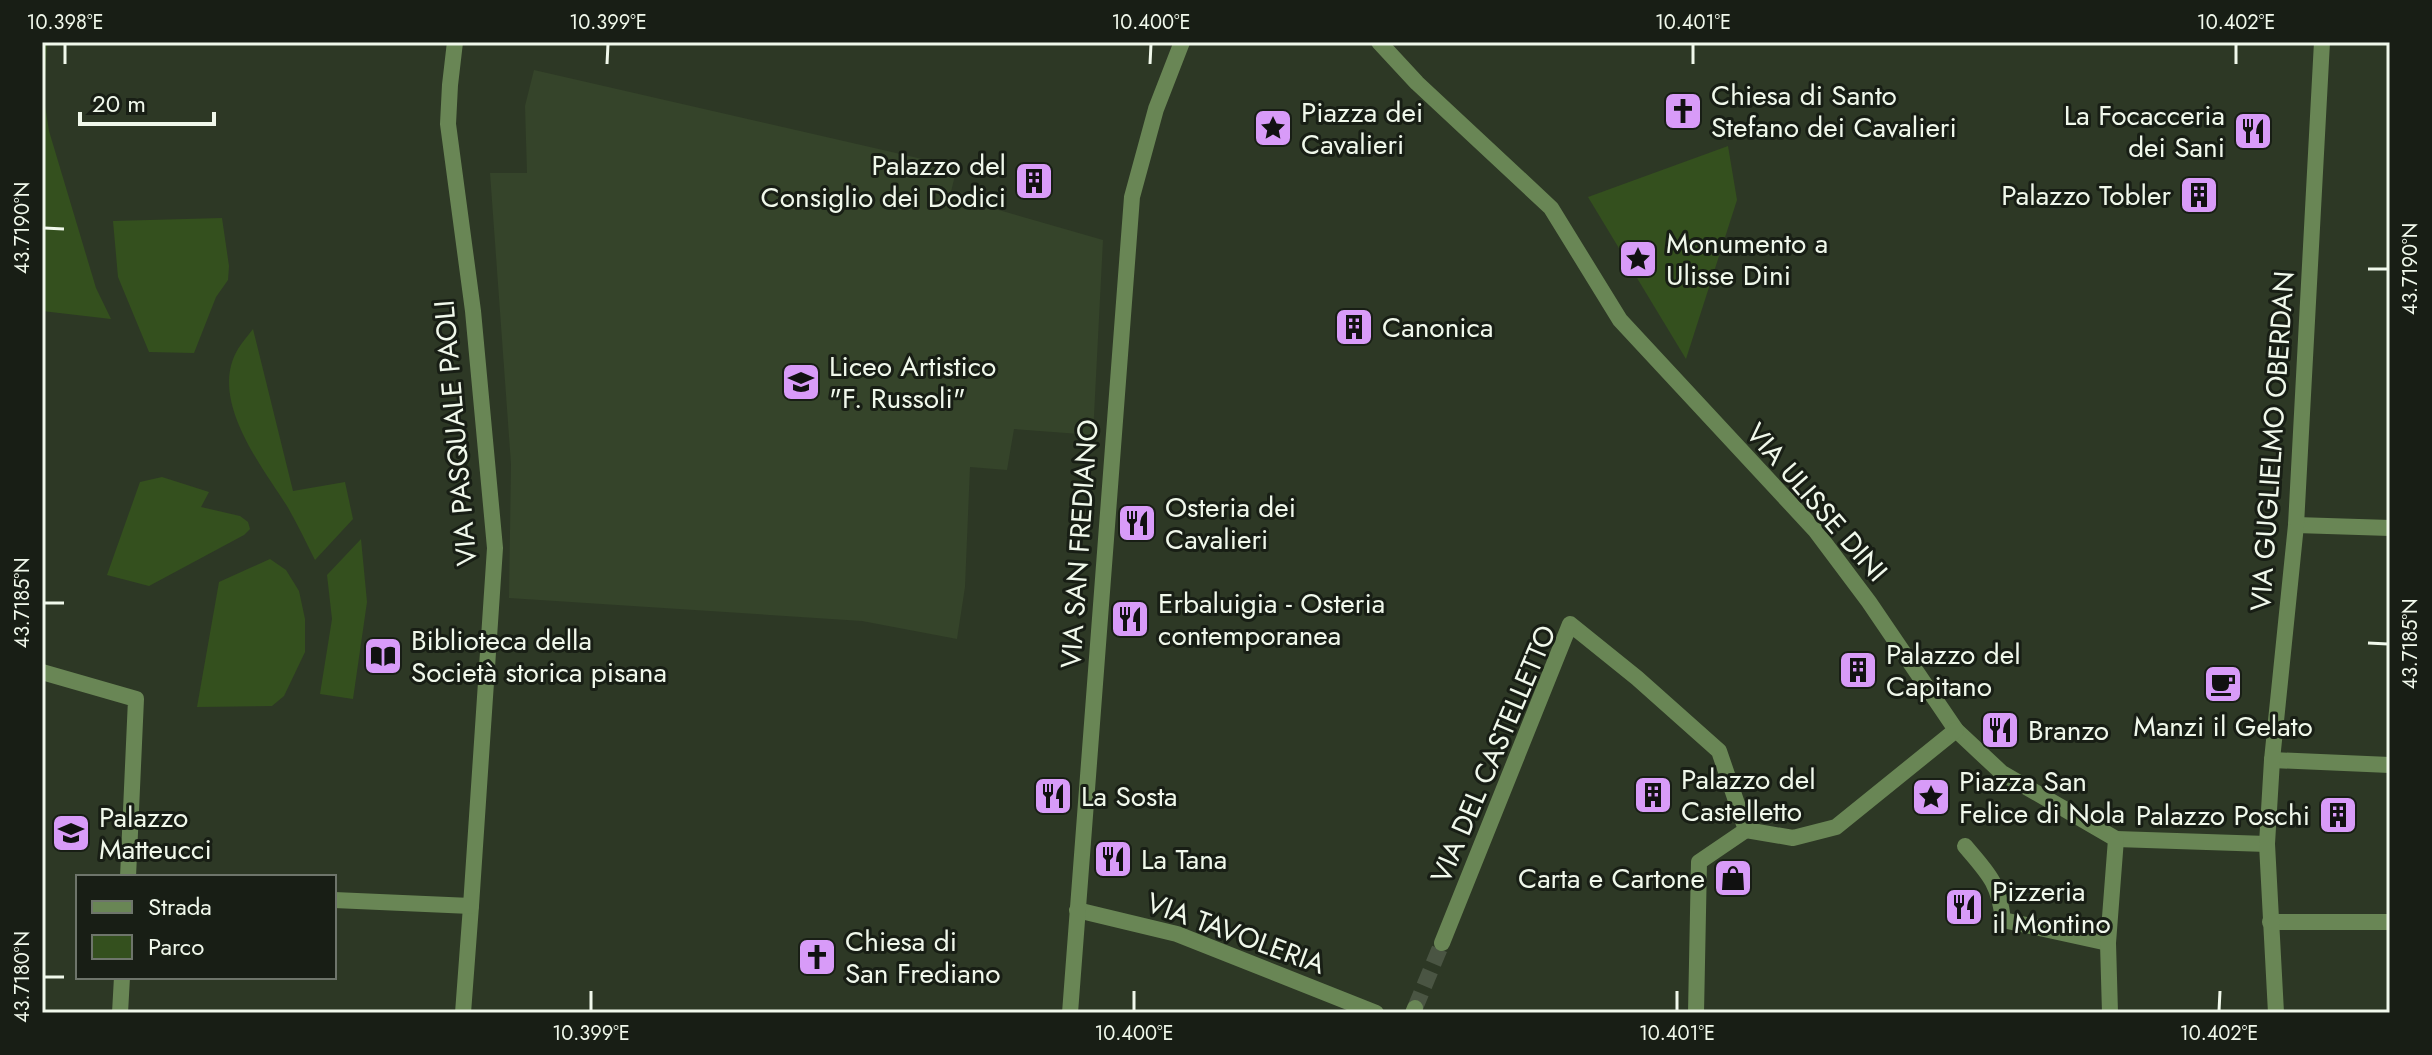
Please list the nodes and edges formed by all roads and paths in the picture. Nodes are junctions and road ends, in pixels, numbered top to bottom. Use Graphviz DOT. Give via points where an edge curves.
graph roads {
  1 [pos="455,42"];
  2 [pos="1182,42"];
  3 [pos="1379,42"];
  4 [pos="2322,42"];
  5 [pos="2296,525"];
  6 [pos="2390,528"];
  7 [pos="42,672"];
  8 [pos="1956,730"];
  9 [pos="2272,760"];
  10 [pos="2390,765"];
  11 [pos="1746,830"];
  12 [pos="2116,839"];
  13 [pos="2267,844"];
  14 [pos="1965,846"];
  15 [pos="128,875"];
  16 [pos="336,900"];
  17 [pos="1077,902"];
  18 [pos="471,906"];
  19 [pos="2270,922"];
  20 [pos="2390,922"];
  21 [pos="1442,943"];
  22 [pos="2108,943"];
  23 [pos="122,979"];
  24 [pos="120,1013"];
  25 [pos="463,1013"];
  26 [pos="1070,1013"];
  27 [pos="1376,1013"];
  28 [pos="1696,1013"];
  29 [pos="2110,1013"];
  30 [pos="2276,1013"];
  1 -- 18 [label="street, VIA PASQUALE PAOLI" via="448,124 473,311 495,548"];
  2 -- 17 [label="street, VIA SAN FREDIANO" via="1156,109 1132,197"];
  3 -- 8 [label="street, VIA ULISSE DINI" via="1551,208 1620,320 1815,530"];
  4 -- 5 [label="street, VIA GUGLIELMO OBERDAN"];
  5 -- 6 [label="street"];
  5 -- 9 [label="street, VIA GUGLIELMO OBERDAN"];
  7 -- 15 [label="street" via="136,699"];
  8 -- 11 [label="street" via="1836,827 1793,838"];
  8 -- 12 [label="street, VIA ULISSE DINI" via="2002,773"];
  9 -- 10 [label="street"];
  9 -- 13 [label="street, VIA GUGLIELMO OBERDAN"];
  11 -- 21 [label="street, VIA DEL CASTELLETTO" via="1719,751 1570,624"];
  11 -- 28 [label="street" via="1699,862"];
  12 -- 13 [label="street, VIA ULISSE DINI"];
  12 -- 22 [label="street"];
  13 -- 19 [label="street, VIA GUGLIELMO OBERDAN"];
  14 -- 22 [label="street" via="1993,879 2003,920"];
  16 -- 18 [label="street"];
  17 -- 26 [label="street, VIA SAN FREDIANO"];
  17 -- 27 [label="street, VIA TAVOLERIA" via="1177,934"];
  18 -- 25 [label="street, VIA PASQUALE PAOLI"];
  19 -- 20 [label="street"];
  19 -- 30 [label="street, VIA GUGLIELMO OBERDAN"];
  22 -- 29 [label="street"];
  23 -- 24 [label="street"];
}
